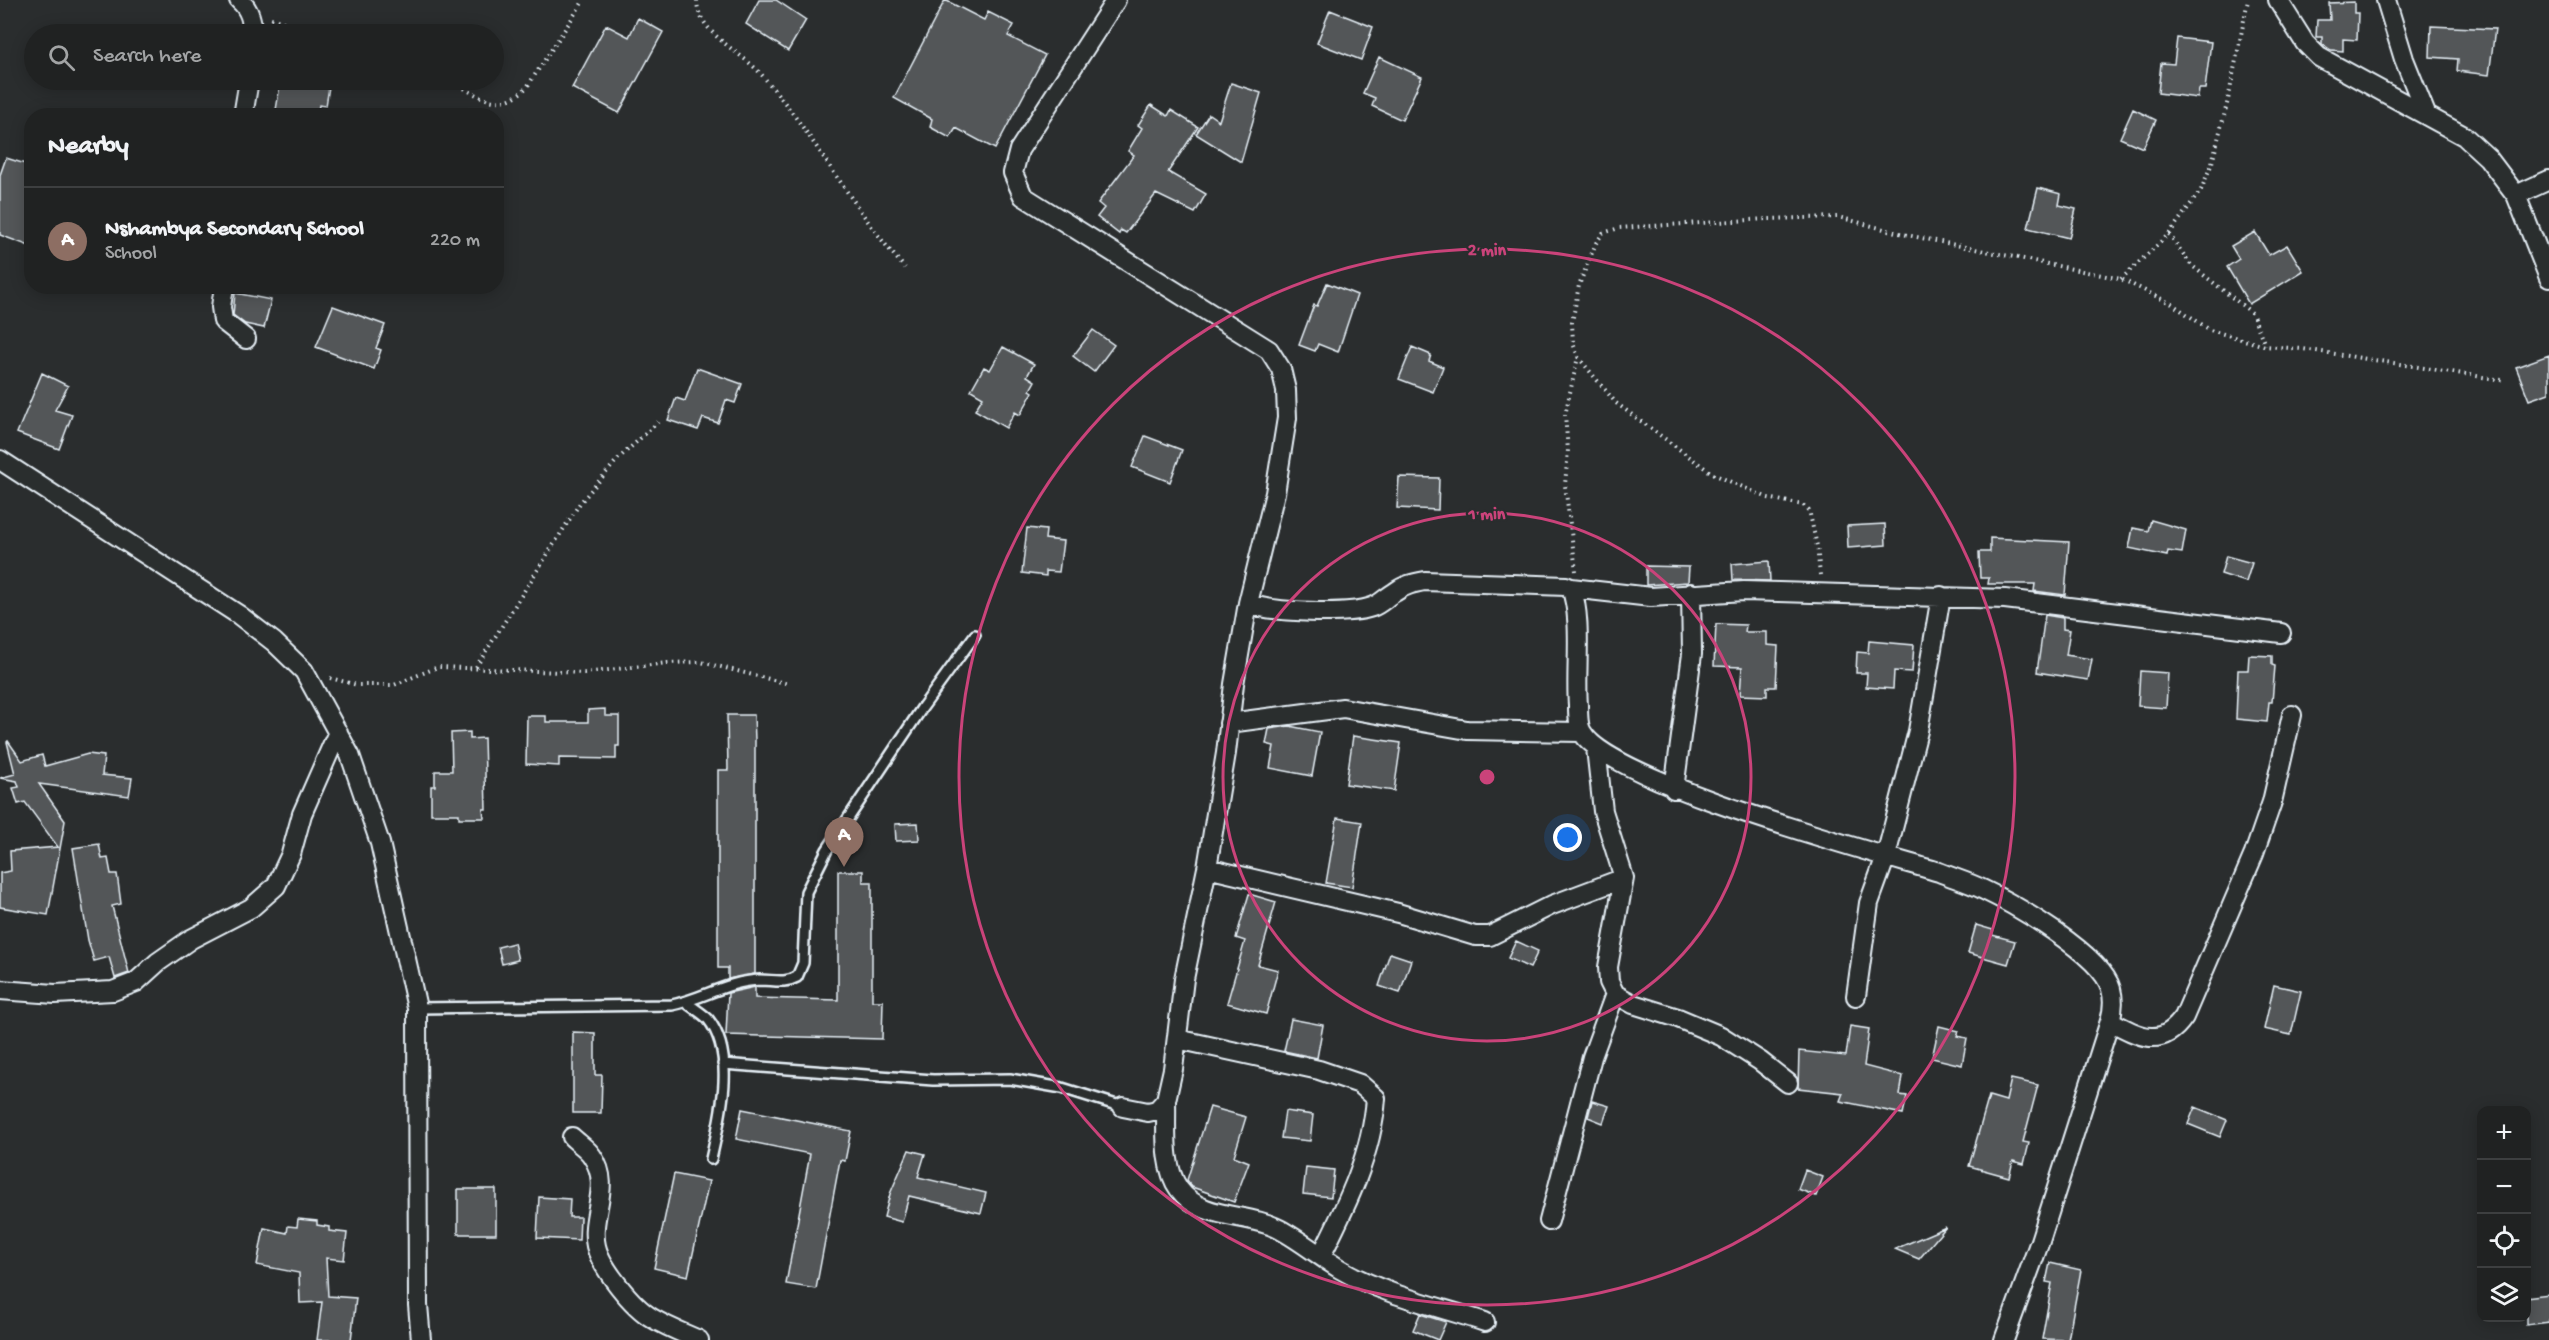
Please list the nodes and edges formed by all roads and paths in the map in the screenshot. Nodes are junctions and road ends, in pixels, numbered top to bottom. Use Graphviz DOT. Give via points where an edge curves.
graph roads {
  1 [pos="584,0"];
  2 [pos="697,0"];
  3 [pos="1116,0"];
  4 [pos="2248,0"];
  5 [pos="2278,0"];
  6 [pos="2386,0"];
  7 [pos="243,6"];
  8 [pos="249,24"];
  9 [pos="294,24"];
  10 [pos="247,90"];
  11 [pos="468,90"];
  12 [pos="244,108"];
  13 [pos="2426,114"];
  14 [pos="2549,180"];
  15 [pos="2516,195"];
  16 [pos="2169,234"];
  17 [pos="905,268"];
  18 [pos="2549,278"];
  19 [pos="2121,279"];
  20 [pos="223,294"];
  21 [pos="246,339"];
  22 [pos="2265,346"];
  23 [pos="1578,357"];
  24 [pos="2502,380"];
  25 [pos="658,422"];
  26 [pos="0,460"];
  27 [pos="1574,589"];
  28 [pos="1691,593"];
  29 [pos="1821,594"];
  30 [pos="1941,596"];
  31 [pos="1248,603"];
  32 [pos="2282,633"];
  33 [pos="975,635"];
  34 [pos="476,667"];
  35 [pos="304,671"];
  36 [pos="789,684"];
  37 [pos="2292,715"];
  38 [pos="1229,723"];
  39 [pos="338,732"];
  40 [pos="1581,732"];
  41 [pos="1596,748"];
  42 [pos="1674,789"];
  43 [pos="1886,856"];
  44 [pos="1207,868"];
  45 [pos="1624,878"];
  46 [pos="0,990"];
  47 [pos="1615,994"];
  48 [pos="1856,996"];
  49 [pos="686,1002"];
  50 [pos="417,1008"];
  51 [pos="2110,1021"];
  52 [pos="1177,1040"];
  53 [pos="723,1064"];
  54 [pos="1788,1083"];
  55 [pos="1166,1100"];
  56 [pos="1123,1107"];
  57 [pos="572,1137"];
  58 [pos="711,1159"];
  59 [pos="1549,1221"];
  60 [pos="1321,1256"];
  61 [pos="1485,1322"];
  62 [pos="421,1340"];
  63 [pos="699,1340"];
  64 [pos="2004,1340"];
  1 -- 11 [label="path" via="516,98 504,103 491,101"];
  2 -- 17 [label="path" via="699,14 759,72"];
  3 -- 31 [label="street" via="1019,150 1013,173 1023,196 1269,350 1281,369 1287,418 1275,493"];
  4 -- 16 [label="path" via="2212,163 2201,190"];
  5 -- 13 [label="street" via="2305,43 2319,57"];
  6 -- 13 [label="street"];
  7 -- 8 [label="street"];
  7 -- 9 [label="path"];
  10 -- 12 [label="street"];
  13 -- 15 [label="street" via="2464,136 2488,158"];
  14 -- 15 [label="street"];
  15 -- 18 [label="street"];
  16 -- 19 [label="path"];
  16 -- 22 [label="path" via="2191,264 2252,313"];
  19 -- 22 [label="path" via="2172,304 2210,330"];
  19 -- 23 [label="path" via="1838,217 1619,228 1604,233 1596,243 1579,285 1572,322"];
  20 -- 21 [label="street" via="223,321"];
  22 -- 24 [label="path"];
  23 -- 27 [label="path" via="1565,415 1565,485"];
  23 -- 29 [label="path" via="1616,403 1713,474 1768,498 1803,505 1809,510"];
  25 -- 34 [label="path" via="618,459 580,503"];
  26 -- 35 [label="street" via="239,615"];
  27 -- 28 [label="street" via="1651,597"];
  27 -- 31 [label="street" via="1536,583 1425,580 1410,583 1382,603 1356,611 1271,610"];
  27 -- 40 [label="street"];
  28 -- 29 [label="street"];
  28 -- 42 [label="street" via="1692,654"];
  29 -- 30 [label="street"];
  30 -- 32 [label="street" via="2005,599"];
  30 -- 43 [label="street" via="1918,731"];
  31 -- 38 [label="street"];
  33 -- 49 [label="lane" via="827,850 806,891 802,963 797,977 788,982 759,980 720,988"];
  34 -- 35 [label="path" via="438,667 394,685 357,685"];
  34 -- 36 [label="path" via="584,673 701,662"];
  35 -- 39 [label="street"];
  37 -- 51 [label="street" via="2272,802 2254,854 2184,1017 2175,1030 2161,1037 2145,1037"];
  38 -- 40 [label="street" via="1344,708 1467,730"];
  38 -- 44 [label="street"];
  39 -- 46 [label="street" via="276,886 251,908 191,939 136,982 112,991 55,994"];
  39 -- 50 [label="street" via="350,755 380,843"];
  40 -- 41 [label="street"];
  41 -- 42 [label="street"];
  41 -- 45 [label="street" via="1603,811"];
  42 -- 43 [label="street"];
  43 -- 48 [label="street" via="1869,903"];
  43 -- 51 [label="street" via="1980,888 2019,908 2064,939 2098,966 2111,988"];
  44 -- 45 [label="street" via="1398,913 1475,936 1490,936 1552,905"];
  44 -- 52 [label="street" via="1184,980"];
  45 -- 47 [label="street" via="1608,967"];
  47 -- 54 [label="street" via="1721,1036"];
  47 -- 59 [label="street" via="1592,1057"];
  49 -- 50 [label="lane"];
  49 -- 53 [label="lane" via="707,1018 713,1028"];
  50 -- 62 [label="street" via="417,1305"];
  51 -- 64 [label="street"];
  52 -- 55 [label="street"];
  52 -- 60 [label="street" via="1319,1070 1360,1084 1376,1098 1366,1154 1346,1207"];
  53 -- 56 [label="lane" via="933,1080 1010,1079 1062,1088"];
  53 -- 58 [label="lane" via="725,1080"];
  55 -- 56 [label="street" via="1157,1110 1148,1112"];
  55 -- 60 [label="street" via="1170,1169 1188,1199 1203,1209 1278,1228"];
  57 -- 63 [label="street" via="592,1156 602,1181 596,1246 611,1277 650,1317"];
  60 -- 61 [label="street" via="1375,1287"];
}
